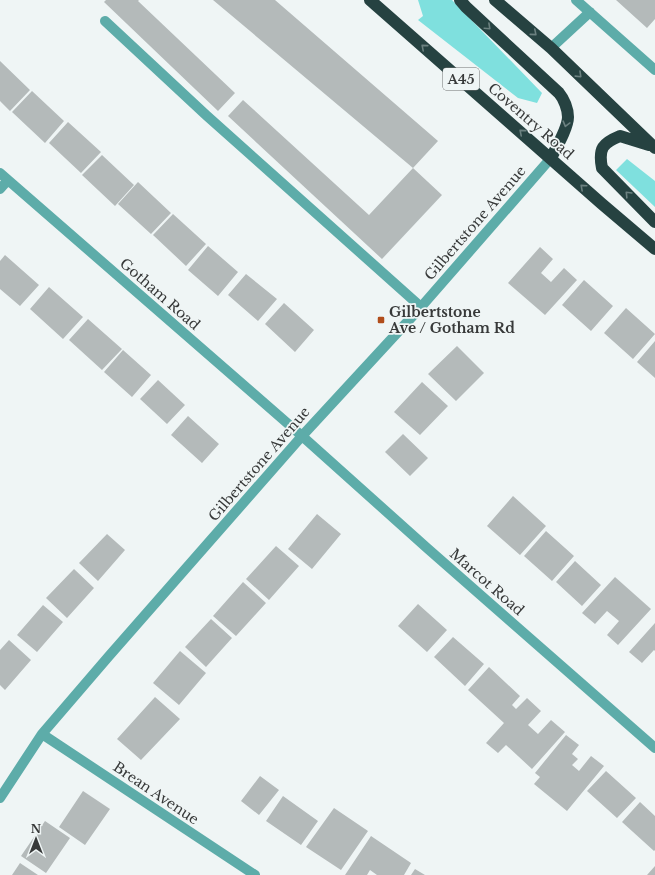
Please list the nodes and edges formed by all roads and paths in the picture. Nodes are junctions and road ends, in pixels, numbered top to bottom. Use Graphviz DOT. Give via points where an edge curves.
graph roads {
  1 [pos="370,0"];
  2 [pos="460,0"];
  3 [pos="495,0"];
  4 [pos="576,0"];
  5 [pos="590,12"];
  6 [pos="105,21"];
  7 [pos="551,48"];
  8 [pos="655,70"];
  9 [pos="654,147"];
  10 [pos="551,158"];
  11 [pos="4,176"];
  12 [pos="0,189"];
  13 [pos="655,222"];
  14 [pos="655,248"];
  15 [pos="421,307"];
  16 [pos="302,436"];
  17 [pos="42,734"];
  18 [pos="655,748"];
  19 [pos="0,798"];
  20 [pos="255,875"];
  10 -- 1 [label="highway, Coventry Road / A45, one-way"];
  2 -- 10 [label="highway, one-way" via="562,98 568,116 566,127"];
  3 -- 7 [label="highway, one-way"];
  4 -- 5 [label="street"];
  5 -- 7 [label="street"];
  5 -- 8 [label="street"];
  6 -- 15 [label="street"];
  7 -- 9 [label="highway, one-way"];
  13 -- 9 [label="highway, one-way" via="602,168 600,157 602,149 609,141 620,136"];
  14 -- 10 [label="highway, Coventry Road / A45, one-way"];
  10 -- 15 [label="street, Gilbertstone Avenue"];
  11 -- 12 [label="street"];
  11 -- 16 [label="street, Gotham Road"];
  15 -- 16 [label="street, Gilbertstone Avenue"];
  16 -- 17 [label="street, Gilbertstone Avenue"];
  16 -- 18 [label="street, Marcot Road"];
  17 -- 19 [label="street, Gilbertstone Avenue"];
  17 -- 20 [label="street, Brean Avenue"];
}
